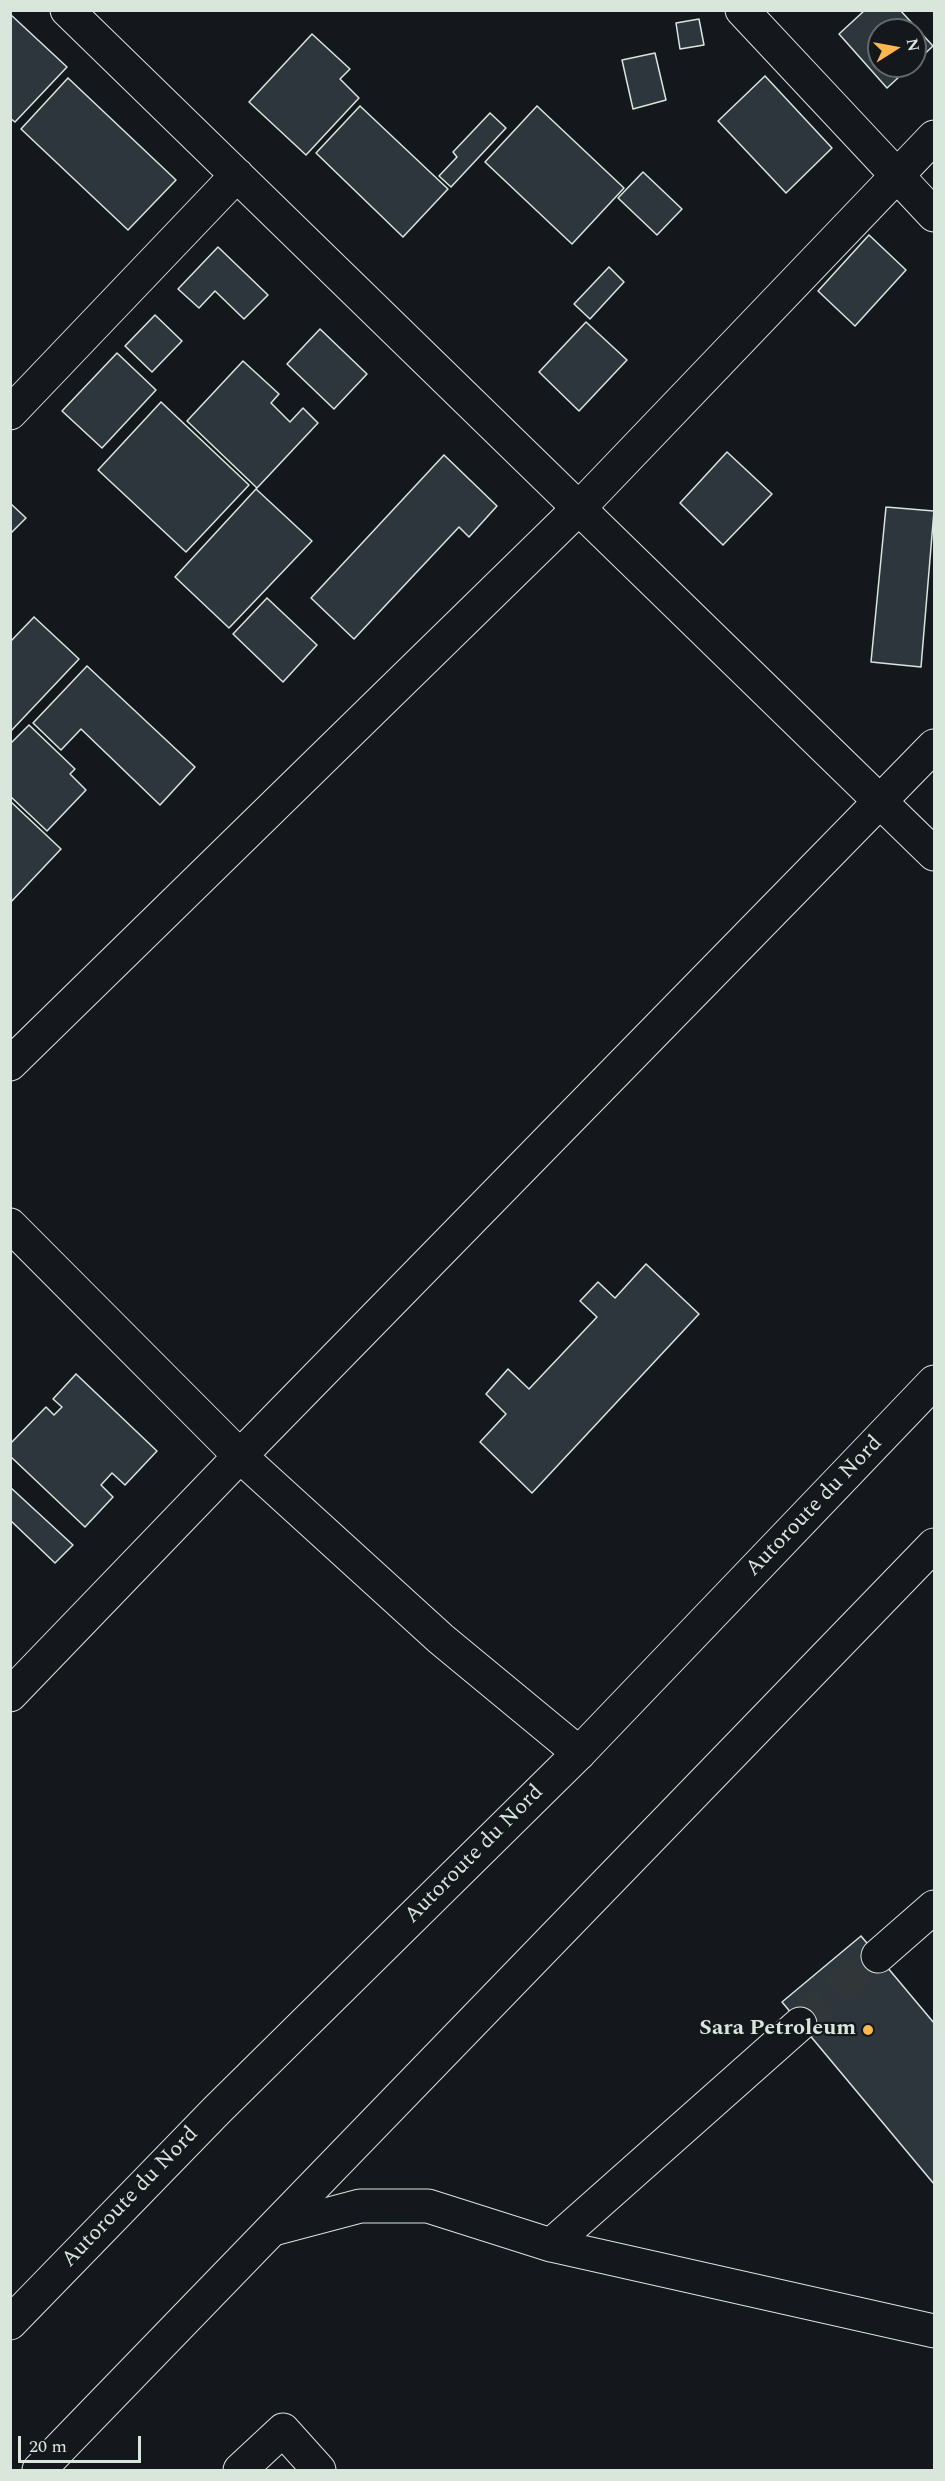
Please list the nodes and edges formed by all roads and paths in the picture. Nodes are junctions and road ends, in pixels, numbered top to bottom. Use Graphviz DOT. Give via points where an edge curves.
graph roads {
  1 [pos="67,10"];
  2 [pos="742,10"];
  3 [pos="934,137"];
  4 [pos="237,175"];
  5 [pos="897,177"];
  6 [pos="934,215"];
  7 [pos="10,413"];
  8 [pos="579,508"];
  9 [pos="934,746"];
  10 [pos="880,801"];
  11 [pos="934,854"];
  12 [pos="10,1064"];
  13 [pos="10,1225"];
  14 [pos="934,1382"];
  15 [pos="240,1456"];
  16 [pos="934,1545"];
  17 [pos="10,1695"];
  18 [pos="579,1753"];
  19 [pos="934,1907"];
  20 [pos="878,1956"];
  21 [pos="800,2024"];
  22 [pos="273,2229"];
  23 [pos="551,2245"];
  24 [pos="10,2323"];
  25 [pos="934,2331"];
  26 [pos="39,2470"];
  27 [pos="240,2470"];
  28 [pos="319,2470"];
  1 -- 4 [label="main road"];
  2 -- 5 [label="main road"];
  3 -- 5 [label="main road"];
  4 -- 7 [label="main road"];
  4 -- 8 [label="main road"];
  5 -- 6 [label="main road"];
  5 -- 8 [label="main road"];
  8 -- 10 [label="main road"];
  8 -- 12 [label="main road"];
  9 -- 10 [label="main road"];
  10 -- 11 [label="main road"];
  10 -- 15 [label="main road"];
  13 -- 15 [label="main road"];
  14 -- 18 [label="main road, Autoroute du Nord"];
  15 -- 17 [label="main road"];
  15 -- 18 [label="main road" via="441,1639"];
  16 -- 22 [label="main road"];
  18 -- 24 [label="main road, Autoroute du Nord" via="217,2110"];
  19 -- 20 [label="main road"];
  21 -- 23 [label="main road"];
  22 -- 23 [label="main road" via="360,2206 428,2206"];
  22 -- 26 [label="main road"];
  23 -- 25 [label="main road"];
  27 -- 28 [label="main road" via="284,2430"];
}
